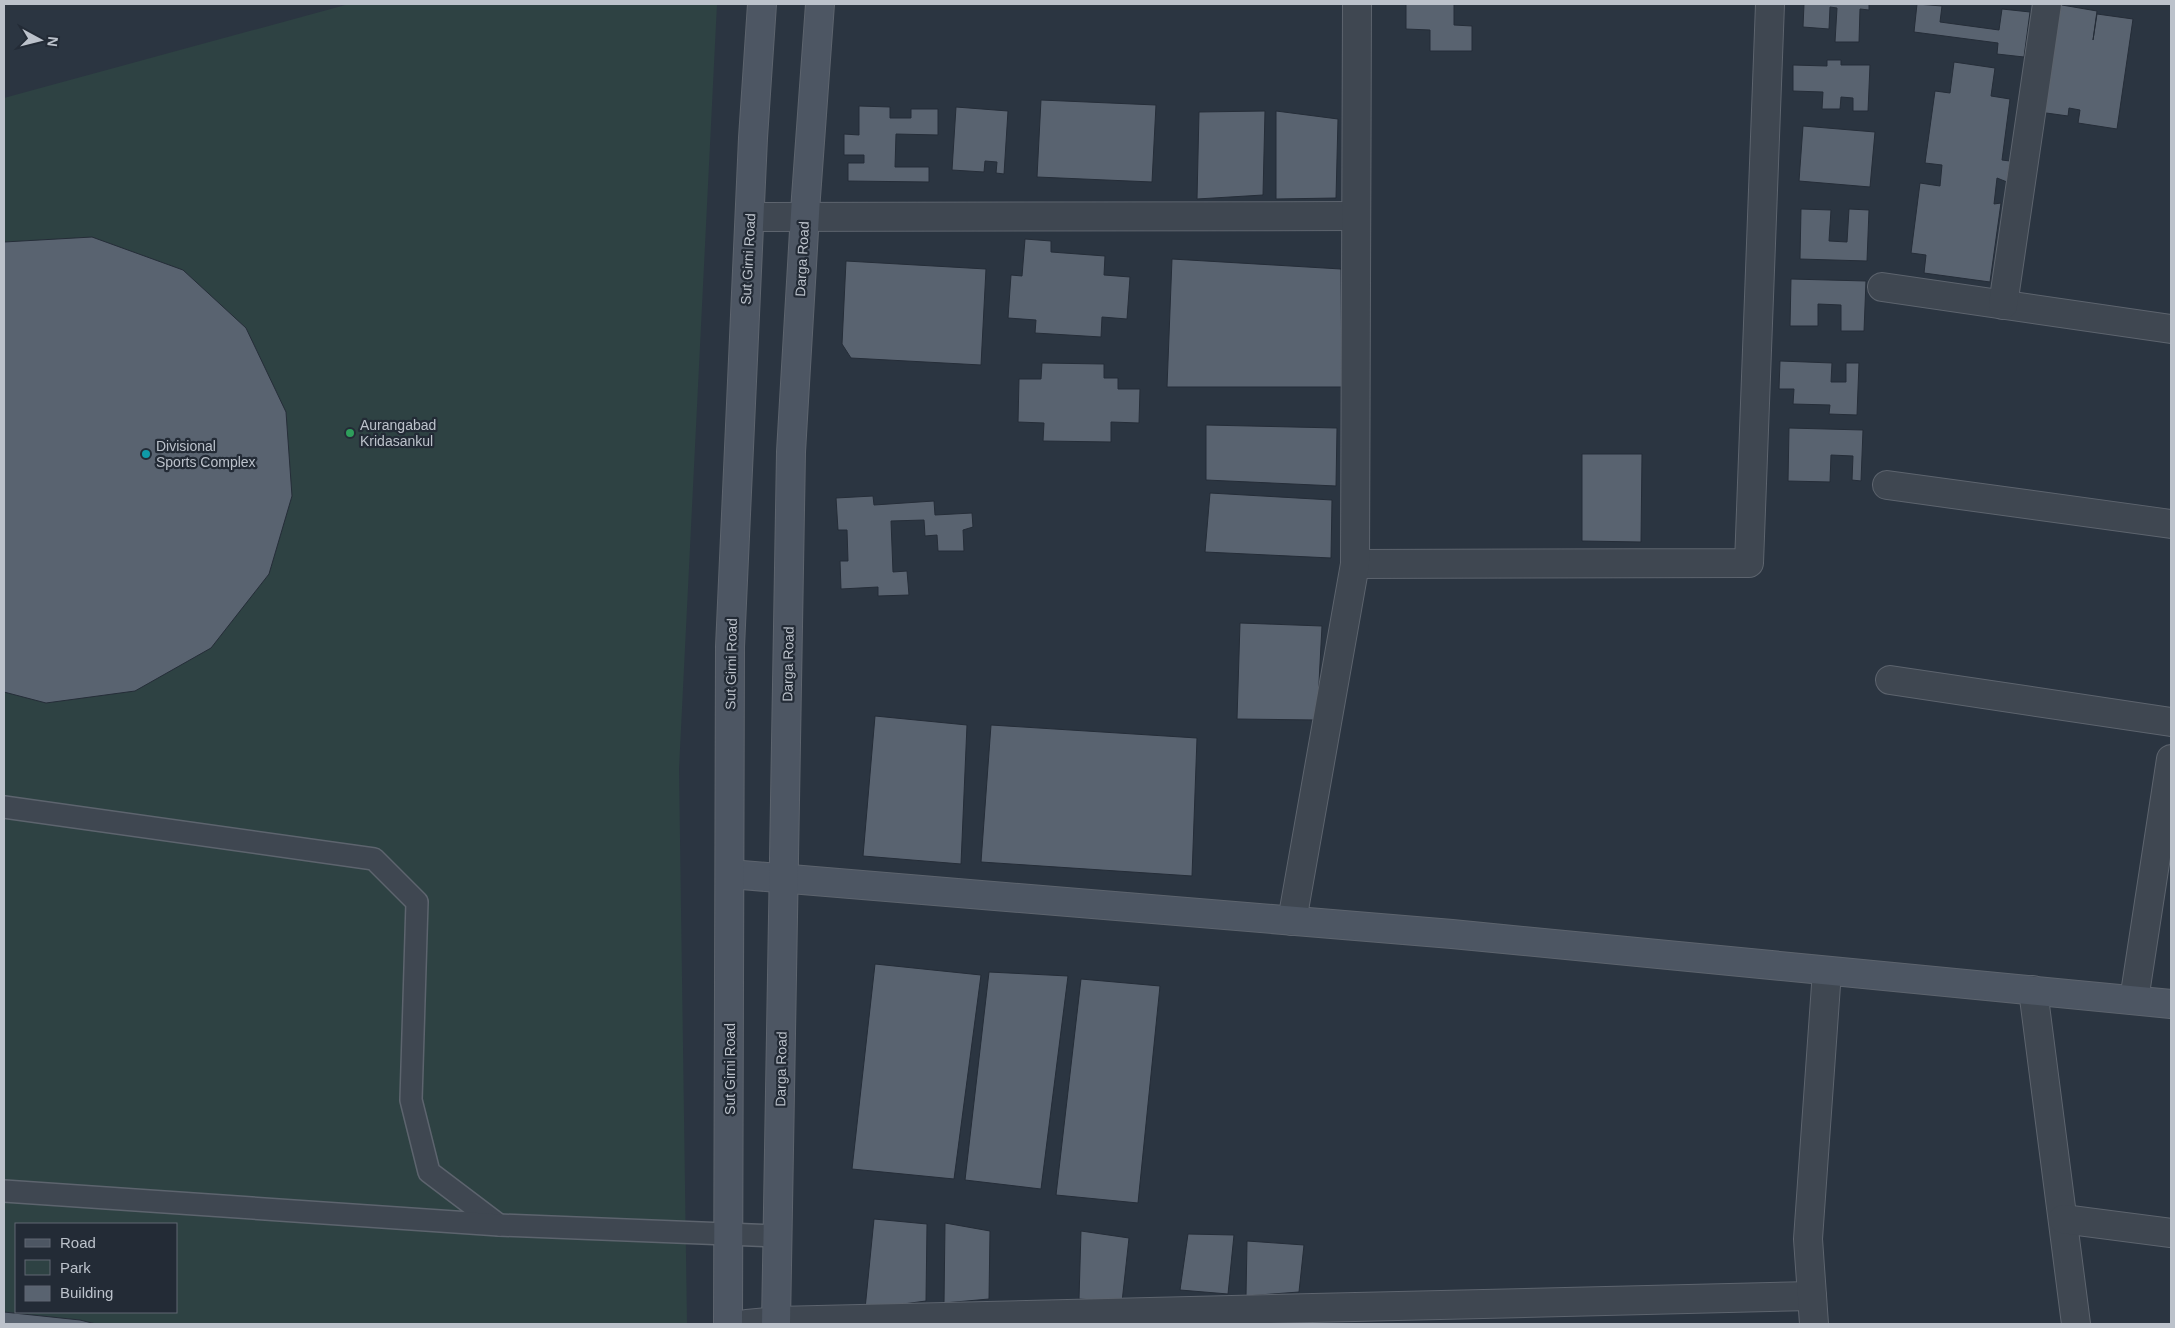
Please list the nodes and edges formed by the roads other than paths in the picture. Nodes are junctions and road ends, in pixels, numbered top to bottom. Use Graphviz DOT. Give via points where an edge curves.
graph roads {
  1 [pos="762,4"];
  2 [pos="820,4"];
  3 [pos="1357,4"];
  4 [pos="1770,4"];
  5 [pos="2047,4"];
  6 [pos="1356,216"];
  7 [pos="750,217"];
  8 [pos="805,217"];
  9 [pos="1882,287"];
  10 [pos="2003,305"];
  11 [pos="2171,329"];
  12 [pos="1887,485"];
  13 [pos="2171,524"];
  14 [pos="1355,564"];
  15 [pos="1890,680"];
  16 [pos="2171,722"];
  17 [pos="2171,759"];
  18 [pos="4,807"];
  19 [pos="730,874"];
  20 [pos="784,878"];
  21 [pos="1292,921"];
  22 [pos="1827,971"];
  23 [pos="2033,990"];
  24 [pos="2134,1000"];
  25 [pos="2171,1004"];
  26 [pos="4,1191"];
  27 [pos="2063,1219"];
  28 [pos="499,1225"];
  29 [pos="2171,1233"];
  30 [pos="730,1234"];
  31 [pos="778,1236"];
  32 [pos="1812,1296"];
  33 [pos="776,1322"];
  34 [pos="728,1324"];
  35 [pos="747,1324"];
  36 [pos="1814,1324"];
  37 [pos="2076,1324"];
  1 -- 7 [label="main road, Sut Girni Road"];
  2 -- 8 [label="main road, Darga Road"];
  3 -- 6 [label="street"];
  4 -- 14 [label="street" via="1748,563"];
  5 -- 10 [label="street"];
  6 -- 8 [label="street"];
  6 -- 14 [label="street"];
  7 -- 8 [label="street"];
  7 -- 19 [label="main road, Sut Girni Road" via="730,646"];
  8 -- 20 [label="main road, Darga Road" via="792,452"];
  9 -- 10 [label="street"];
  10 -- 11 [label="street"];
  12 -- 13 [label="street"];
  14 -- 21 [label="street"];
  15 -- 16 [label="street"];
  17 -- 24 [label="street"];
  18 -- 28 [label="lane" via="374,859 417,902 411,1100 429,1172"];
  19 -- 20 [label="main road"];
  19 -- 30 [label="main road, Sut Girni Road"];
  20 -- 21 [label="main road"];
  20 -- 31 [label="main road, Darga Road"];
  21 -- 22 [label="main road"];
  22 -- 23 [label="main road"];
  22 -- 32 [label="street" via="1808,1239"];
  23 -- 24 [label="main road"];
  23 -- 27 [label="street"];
  24 -- 25 [label="main road"];
  26 -- 28 [label="lane"];
  27 -- 29 [label="street"];
  27 -- 37 [label="street"];
  28 -- 30 [label="lane"];
  30 -- 31 [label="lane"];
  30 -- 34 [label="main road, Sut Girni Road"];
  31 -- 33 [label="main road, Darga Road"];
  32 -- 33 [label="street"];
  32 -- 36 [label="street"];
  33 -- 35 [label="street"];
}
